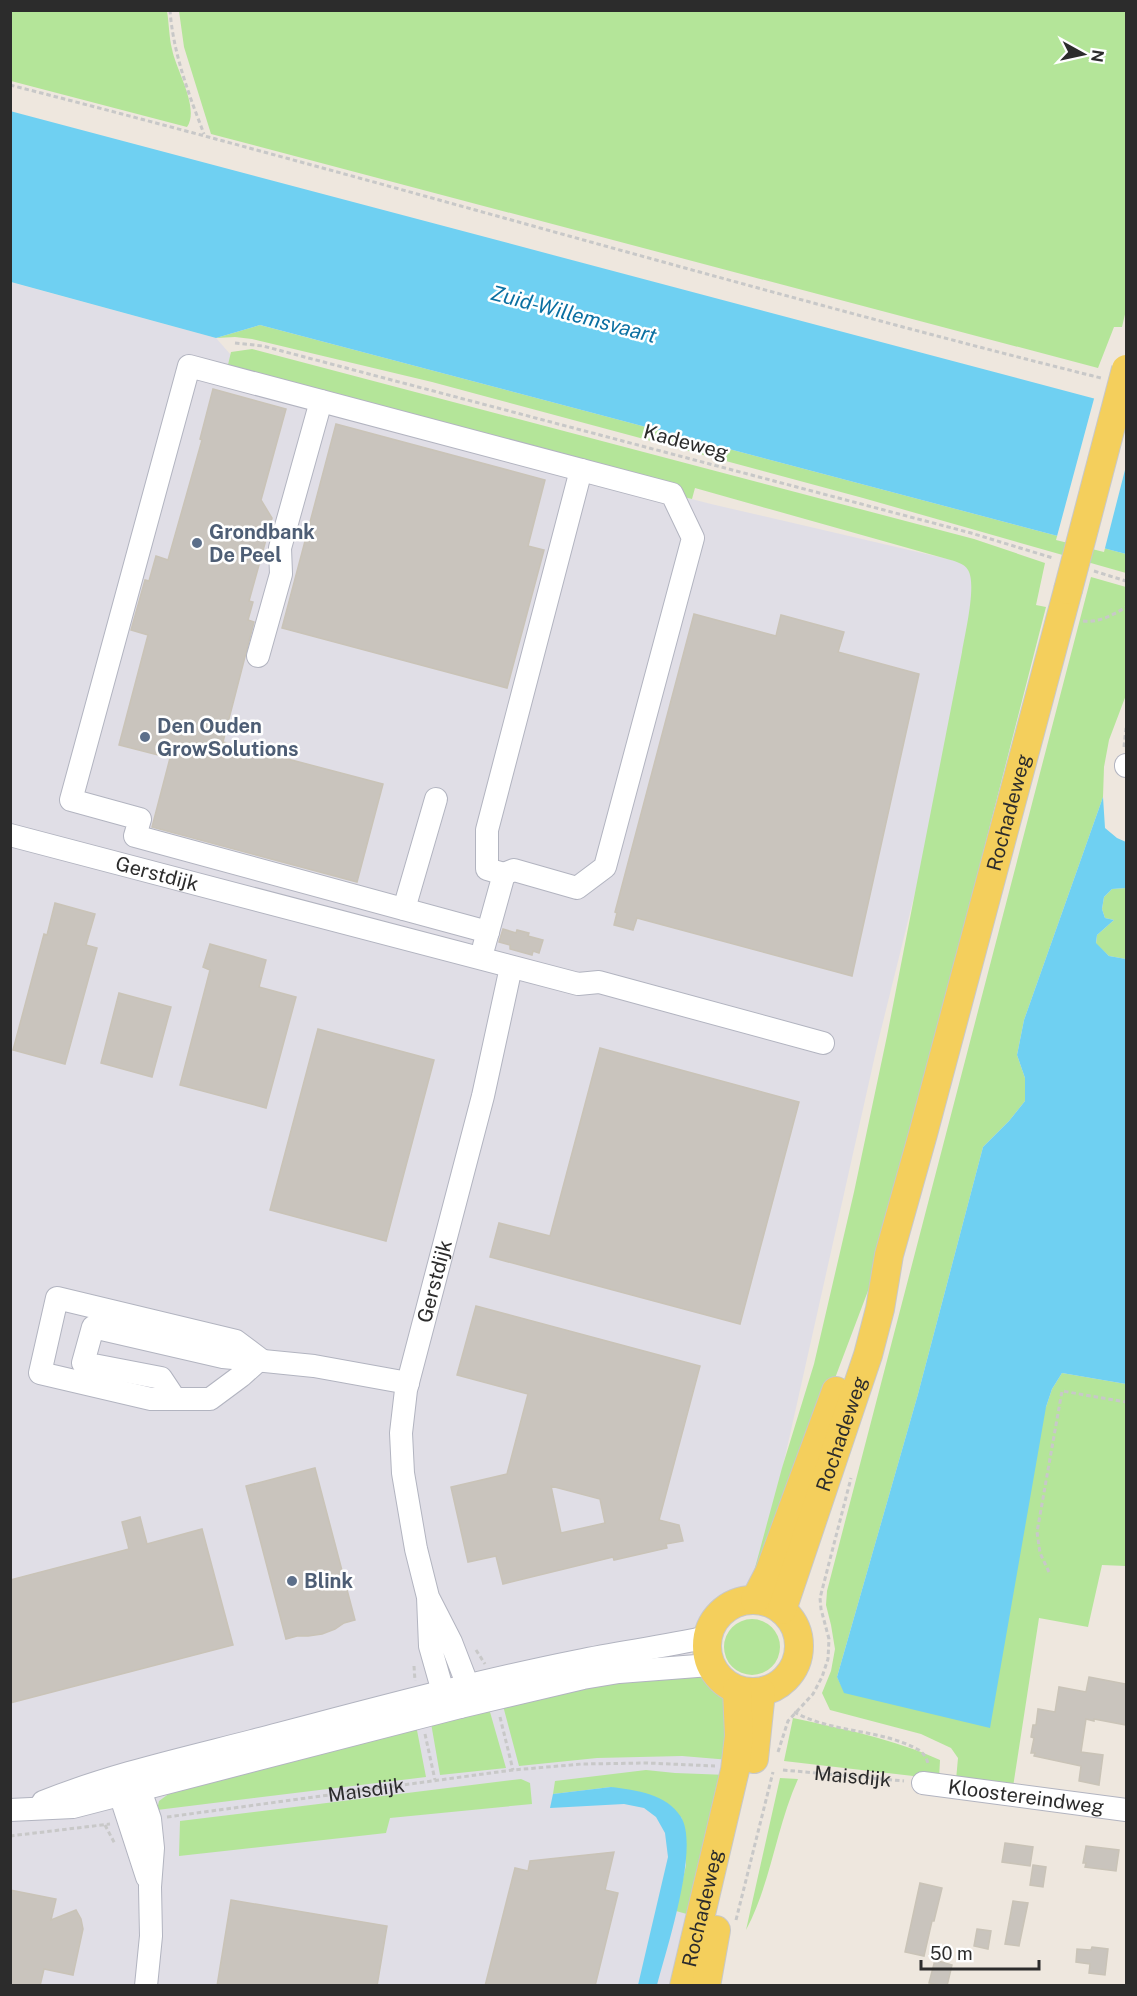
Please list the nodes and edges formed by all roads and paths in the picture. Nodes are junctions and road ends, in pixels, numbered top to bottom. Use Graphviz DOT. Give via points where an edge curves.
graph roads {
  1 [pos="170,10"];
  2 [pos="10,85"];
  3 [pos="204,134"];
  4 [pos="236,343"];
  5 [pos="1116,374"];
  6 [pos="321,401"];
  7 [pos="581,470"];
  8 [pos="1060,561"];
  9 [pos="1093,571"];
  10 [pos="1126,581"];
  11 [pos="1126,607"];
  12 [pos="1075,620"];
  13 [pos="258,656"];
  14 [pos="436,799"];
  15 [pos="10,835"];
  16 [pos="504,874"];
  17 [pos="404,909"];
  18 [pos="488,932"];
  19 [pos="481,958"];
  20 [pos="512,967"];
  21 [pos="823,1043"];
  22 [pos="889,1255"];
  23 [pos="260,1359"];
  24 [pos="408,1383"];
  25 [pos="174,1400"];
  26 [pos="1126,1402"];
  27 [pos="818,1508"];
  28 [pos="1049,1572"];
  29 [pos="755,1600"];
  30 [pos="782,1610"];
  31 [pos="707,1637"];
  32 [pos="710,1665"];
  33 [pos="749,1691"];
  34 [pos="457,1695"];
  35 [pos="722,1766"];
  36 [pos="767,1768"];
  37 [pos="783,1770"];
  38 [pos="923,1783"];
  39 [pos="128,1786"];
  40 [pos="18,1809"];
  41 [pos="1126,1810"];
  42 [pos="139,1820"];
  43 [pos="10,1836"];
  44 [pos="735,1924"];
  45 [pos="146,1986"];
  46 [pos="684,1986"];
  47 [pos="706,1986"];
  1 -- 3 [label="path" via="187,90"];
  2 -- 3 [label="path"];
  3 -- 5 [label="path" via="555,232"];
  4 -- 8 [label="path, Kadeweg" via="263,346 926,521"];
  5 -- 22 [label="main road, Rochadeweg, bridge" via="1068,590"];
  6 -- 7 [label="street"];
  6 -- 13 [label="street" via="280,548 281,574"];
  6 -- 17 [label="street" via="189,366 71,800 140,819 135,836"];
  7 -- 16 [label="street" via="487,830 487,869"];
  7 -- 16 [label="street" via="672,494 693,538 605,867 577,888 513,870"];
  9 -- 10 [label="path"];
  11 -- 12 [label="path" via="1090,622"];
  14 -- 17 [label="street"];
  15 -- 19 [label="street, Gerstdijk"];
  16 -- 18 [label="street"];
  17 -- 18 [label="street"];
  18 -- 19 [label="street"];
  19 -- 20 [label="street, Gerstdijk"];
  20 -- 21 [label="street, Gerstdijk" via="581,987 599,982"];
  20 -- 24 [label="street, Gerstdijk" via="483,1096"];
  22 -- 27 [label="main road, Rochadeweg" via="868,1355"];
  22 -- 29 [label="main road, Rochadeweg" via="866,1306 769,1573"];
  23 -- 24 [label="street"];
  23 -- 25 [label="street" via="210,1399"];
  23 -- 25 [label="street" via="223,1357 93,1327 83,1364 161,1378"];
  23 -- 25 [label="street" via="236,1341 57,1298 40,1373 152,1400"];
  24 -- 34 [label="street, Gerstdijk" via="400,1433 403,1473 428,1597 451,1642"];
  26 -- 28 [label="path" via="1062,1391 1037,1532 1040,1553"];
  27 -- 30 [label="main road, Rochadeweg"];
  27 -- 36 [label="main road" via="801,1598 811,1637 811,1658 801,1682 770,1714"];
  29 -- 30 [label="main road"];
  29 -- 31 [label="main road" via="724,1610"];
  30 -- 33 [label="main road" via="797,1632 798,1657 778,1686"];
  31 -- 32 [label="main road"];
  31 -- 34 [label="street" via="580,1660"];
  32 -- 33 [label="main road" via="726,1684"];
  32 -- 34 [label="street" via="619,1672"];
  33 -- 36 [label="main road, Rochadeweg"];
  33 -- 46 [label="main road, Rochadeweg" via="735,1770"];
  34 -- 39 [label="street"];
  35 -- 42 [label="path, Maisdijk" via="582,1764 513,1770"];
  36 -- 38 [label="path, Rochadeweg" via="795,1712 920,1750 928,1768"];
  36 -- 44 [label="path, Rochadeweg"];
  36 -- 47 [label="main road, Rochadeweg" via="723,1895"];
  37 -- 38 [label="path, Maisdijk"];
  38 -- 41 [label="street, Kloostereindweg"];
  39 -- 40 [label="street" via="69,1792"];
  39 -- 42 [label="street"];
  42 -- 43 [label="path, Maisdijk"];
  42 -- 45 [label="street" via="150,1887"];
}
